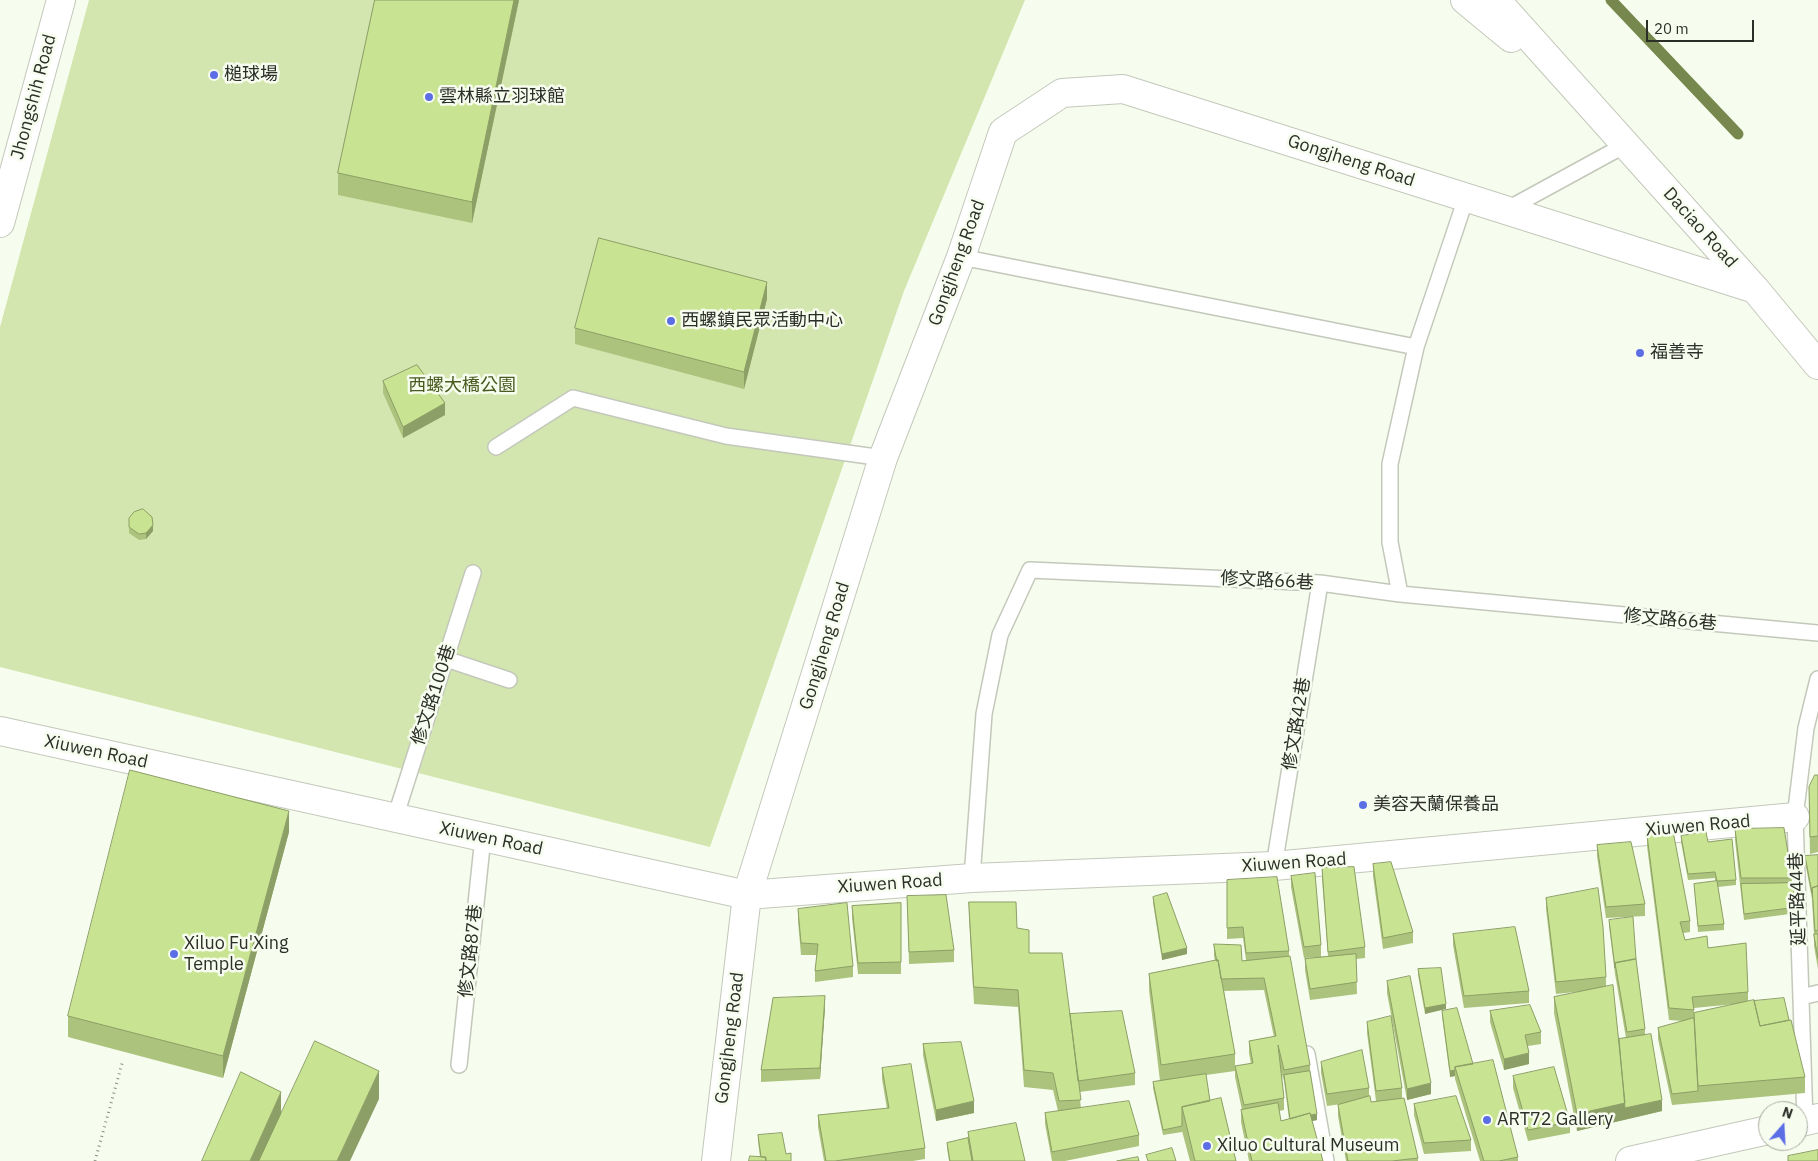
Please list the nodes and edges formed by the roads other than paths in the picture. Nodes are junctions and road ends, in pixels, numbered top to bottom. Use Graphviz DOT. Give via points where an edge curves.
graph roads {
  1 [pos="61,0"];
  2 [pos="1465,0"];
  3 [pos="1496,0"];
  4 [pos="1578,93"];
  5 [pos="1625,145"];
  6 [pos="1466,198"];
  7 [pos="1504,210"];
  8 [pos="0,223"];
  9 [pos="961,257"];
  10 [pos="1755,289"];
  11 [pos="1416,347"];
  12 [pos="1818,365"];
  13 [pos="496,447"];
  14 [pos="883,458"];
  15 [pos="473,573"];
  16 [pos="1320,583"];
  17 [pos="1400,594"];
  18 [pos="1818,634"];
  19 [pos="446,659"];
  20 [pos="1818,679"];
  21 [pos="509,680"];
  22 [pos="0,731"];
  23 [pos="1795,817"];
  24 [pos="395,818"];
  25 [pos="484,837"];
  26 [pos="1276,875"];
  27 [pos="972,878"];
  28 [pos="747,895"];
  29 [pos="1818,993"];
  30 [pos="1802,997"];
  31 [pos="1304,1037"];
  32 [pos="459,1065"];
  33 [pos="1806,1101"];
  34 [pos="1758,1132"];
  35 [pos="716,1161"];
  36 [pos="1326,1161"];
  37 [pos="1630,1161"];
  1 -- 8 [label="street, Jhongshih Road"];
  2 -- 4 [label="street, Daciao Road"];
  3 -- 4 [label="street, Daciao Road"];
  4 -- 5 [label="street, Daciao Road"];
  5 -- 7 [label="lane"];
  5 -- 10 [label="street, Daciao Road"];
  6 -- 7 [label="street, Gongjheng Road"];
  6 -- 9 [label="street, Gongjheng Road" via="1123,89 1062,93 1002,132"];
  6 -- 11 [label="lane"];
  7 -- 10 [label="street, Gongjheng Road"];
  9 -- 11 [label="lane"];
  9 -- 14 [label="street, Gongjheng Road"];
  10 -- 12 [label="street, Daciao Road"];
  11 -- 17 [label="lane" via="1390,464 1390,542"];
  13 -- 14 [label="lane" via="573,398 726,436"];
  14 -- 28 [label="street, Gongjheng Road"];
  15 -- 19 [label="lane, 修文路100巷"];
  16 -- 17 [label="lane, 修文路66巷"];
  16 -- 26 [label="lane, 修文路42巷"];
  16 -- 27 [label="lane, 修文路66巷" via="1030,570 1000,635 984,714"];
  17 -- 18 [label="lane, 修文路66巷"];
  19 -- 21 [label="lane"];
  19 -- 24 [label="lane, 修文路100巷"];
  20 -- 23 [label="lane, 延平路44巷" via="1806,728"];
  22 -- 24 [label="street, Xiuwen Road"];
  23 -- 26 [label="street, Xiuwen Road"];
  23 -- 30 [label="lane, 延平路44巷"];
  24 -- 25 [label="street, Xiuwen Road"];
  25 -- 28 [label="street, Xiuwen Road"];
  25 -- 32 [label="lane, 修文路87巷"];
  26 -- 27 [label="street, Xiuwen Road"];
  27 -- 28 [label="street, Xiuwen Road"];
  28 -- 35 [label="street, Gongjheng Road"];
  29 -- 30 [label="lane"];
  30 -- 33 [label="lane, 延平路44巷"];
  31 -- 36 [label="lane"];
  34 -- 37 [label="street"];
}
